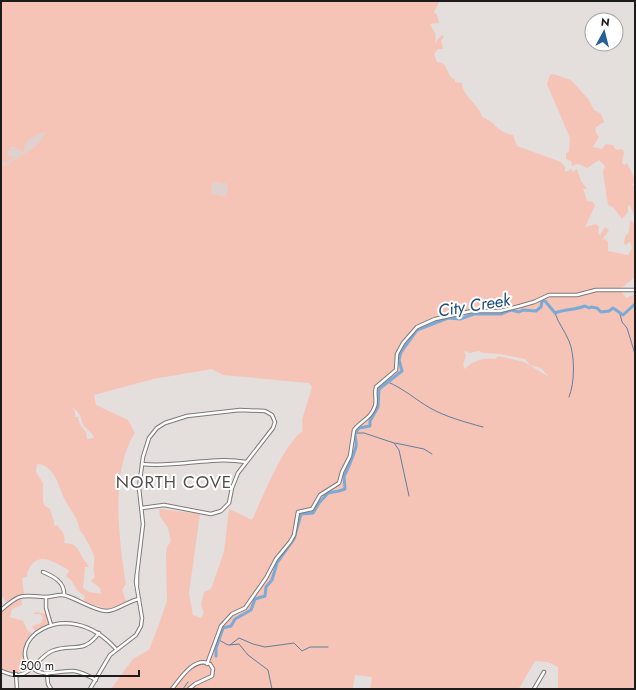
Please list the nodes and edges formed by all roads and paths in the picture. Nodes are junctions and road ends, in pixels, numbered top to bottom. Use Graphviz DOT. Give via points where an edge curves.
graph roads {
  1 [pos="635,290"];
  2 [pos="246,462"];
  3 [pos="142,464"];
  4 [pos="142,508"];
  5 [pos="43,572"];
  6 [pos="64,595"];
  7 [pos="46,597"];
  8 [pos="139,600"];
  9 [pos="1,610"];
  10 [pos="51,625"];
  11 [pos="98,633"];
  12 [pos="116,650"];
  13 [pos="208,664"];
  14 [pos="32,667"];
  15 [pos="1,671"];
  16 [pos="544,672"];
  17 [pos="47,673"];
  18 [pos="16,674"];
  19 [pos="96,680"];
  20 [pos="17,689"];
  21 [pos="51,689"];
  22 [pos="90,689"];
  23 [pos="172,689"];
  24 [pos="189,689"];
  25 [pos="534,689"];
  1 -- 13 [label="street" via="596,290 577,295 549,295 532,303 500,311 476,311 443,316 415,329 397,352 396,370 376,387 374,410 354,430 350,456 339,483 320,495 312,509 298,512 294,535 290,542 276,559 247,606 232,614 222,624"];
  2 -- 3 [label="street" via="215,460 165,465"];
  2 -- 3 [label="street" via="273,428 275,422 270,413 219,411 177,418 154,431 146,445"];
  2 -- 4 [label="street" via="235,480 229,503 221,512 211,514 164,505"];
  3 -- 4 [label="street" via="139,488"];
  4 -- 8 [label="street" via="143,527 136,582"];
  5 -- 6 [label="street" via="63,586"];
  6 -- 7 [label="street"];
  6 -- 8 [label="street" via="107,611"];
  7 -- 9 [label="street" via="32,594 20,596"];
  7 -- 10 [label="street"];
  8 -- 12 [label="street" via="142,620 140,628"];
  10 -- 11 [label="street" via="77,624"];
  10 -- 14 [label="street" via="30,638 25,648 26,659"];
  11 -- 12 [label="street"];
  11 -- 14 [label="street" via="86,646 53,651"];
  12 -- 19 [label="street" via="105,662"];
  13 -- 23 [label="street" via="200,663 188,670"];
  13 -- 24 [label="street" via="213,669 212,676"];
  14 -- 17 [label="street" via="38,672"];
  14 -- 18 [label="street" via="24,673"];
  15 -- 18 [label="street"];
  16 -- 25 [label="street"];
  17 -- 19 [label="street" via="77,672"];
  17 -- 21 [label="street"];
  18 -- 20 [label="street"];
  19 -- 22 [label="street"];
}
